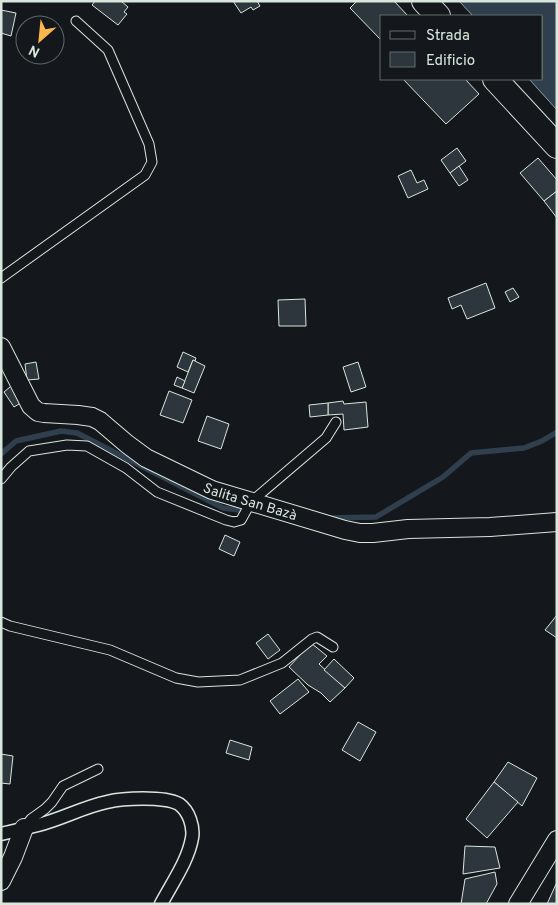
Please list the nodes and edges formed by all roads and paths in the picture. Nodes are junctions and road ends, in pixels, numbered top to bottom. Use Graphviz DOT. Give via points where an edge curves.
graph roads {
  1 [pos="424,1"];
  2 [pos="437,15"];
  3 [pos="76,21"];
  4 [pos="496,80"];
  5 [pos="557,146"];
  6 [pos="1,278"];
  7 [pos="1,347"];
  8 [pos="336,422"];
  9 [pos="1,479"];
  10 [pos="251,502"];
  11 [pos="557,522"];
  12 [pos="1,622"];
  13 [pos="333,647"];
  14 [pos="98,769"];
  15 [pos="24,828"];
  16 [pos="1,834"];
  17 [pos="557,840"];
  18 [pos="1,881"];
  19 [pos="161,904"];
  20 [pos="518,904"];
  1 -- 2 [label="main road"];
  3 -- 6 [label="lane" via="108,50 149,144 152,162 145,175"];
  4 -- 5 [label="main road"];
  7 -- 10 [label="street, Salita San Bazà" via="31,406 38,412 78,414 100,421 146,458 172,472 212,490"];
  8 -- 10 [label="lane" via="326,438"];
  9 -- 10 [label="lane" via="29,451 67,445 87,446 126,468 157,492 226,520 241,520"];
  10 -- 11 [label="street, Salita San Bazà" via="360,533"];
  12 -- 13 [label="lane" via="110,650 176,678 198,682 240,680 282,663 317,637"];
  14 -- 15 [label="lane" via="63,786 52,802"];
  15 -- 16 [label="street"];
  15 -- 18 [label="street"];
  15 -- 19 [label="street" via="110,801 151,799 178,804 187,812 192,838"];
  17 -- 20 [label="street"];
}
